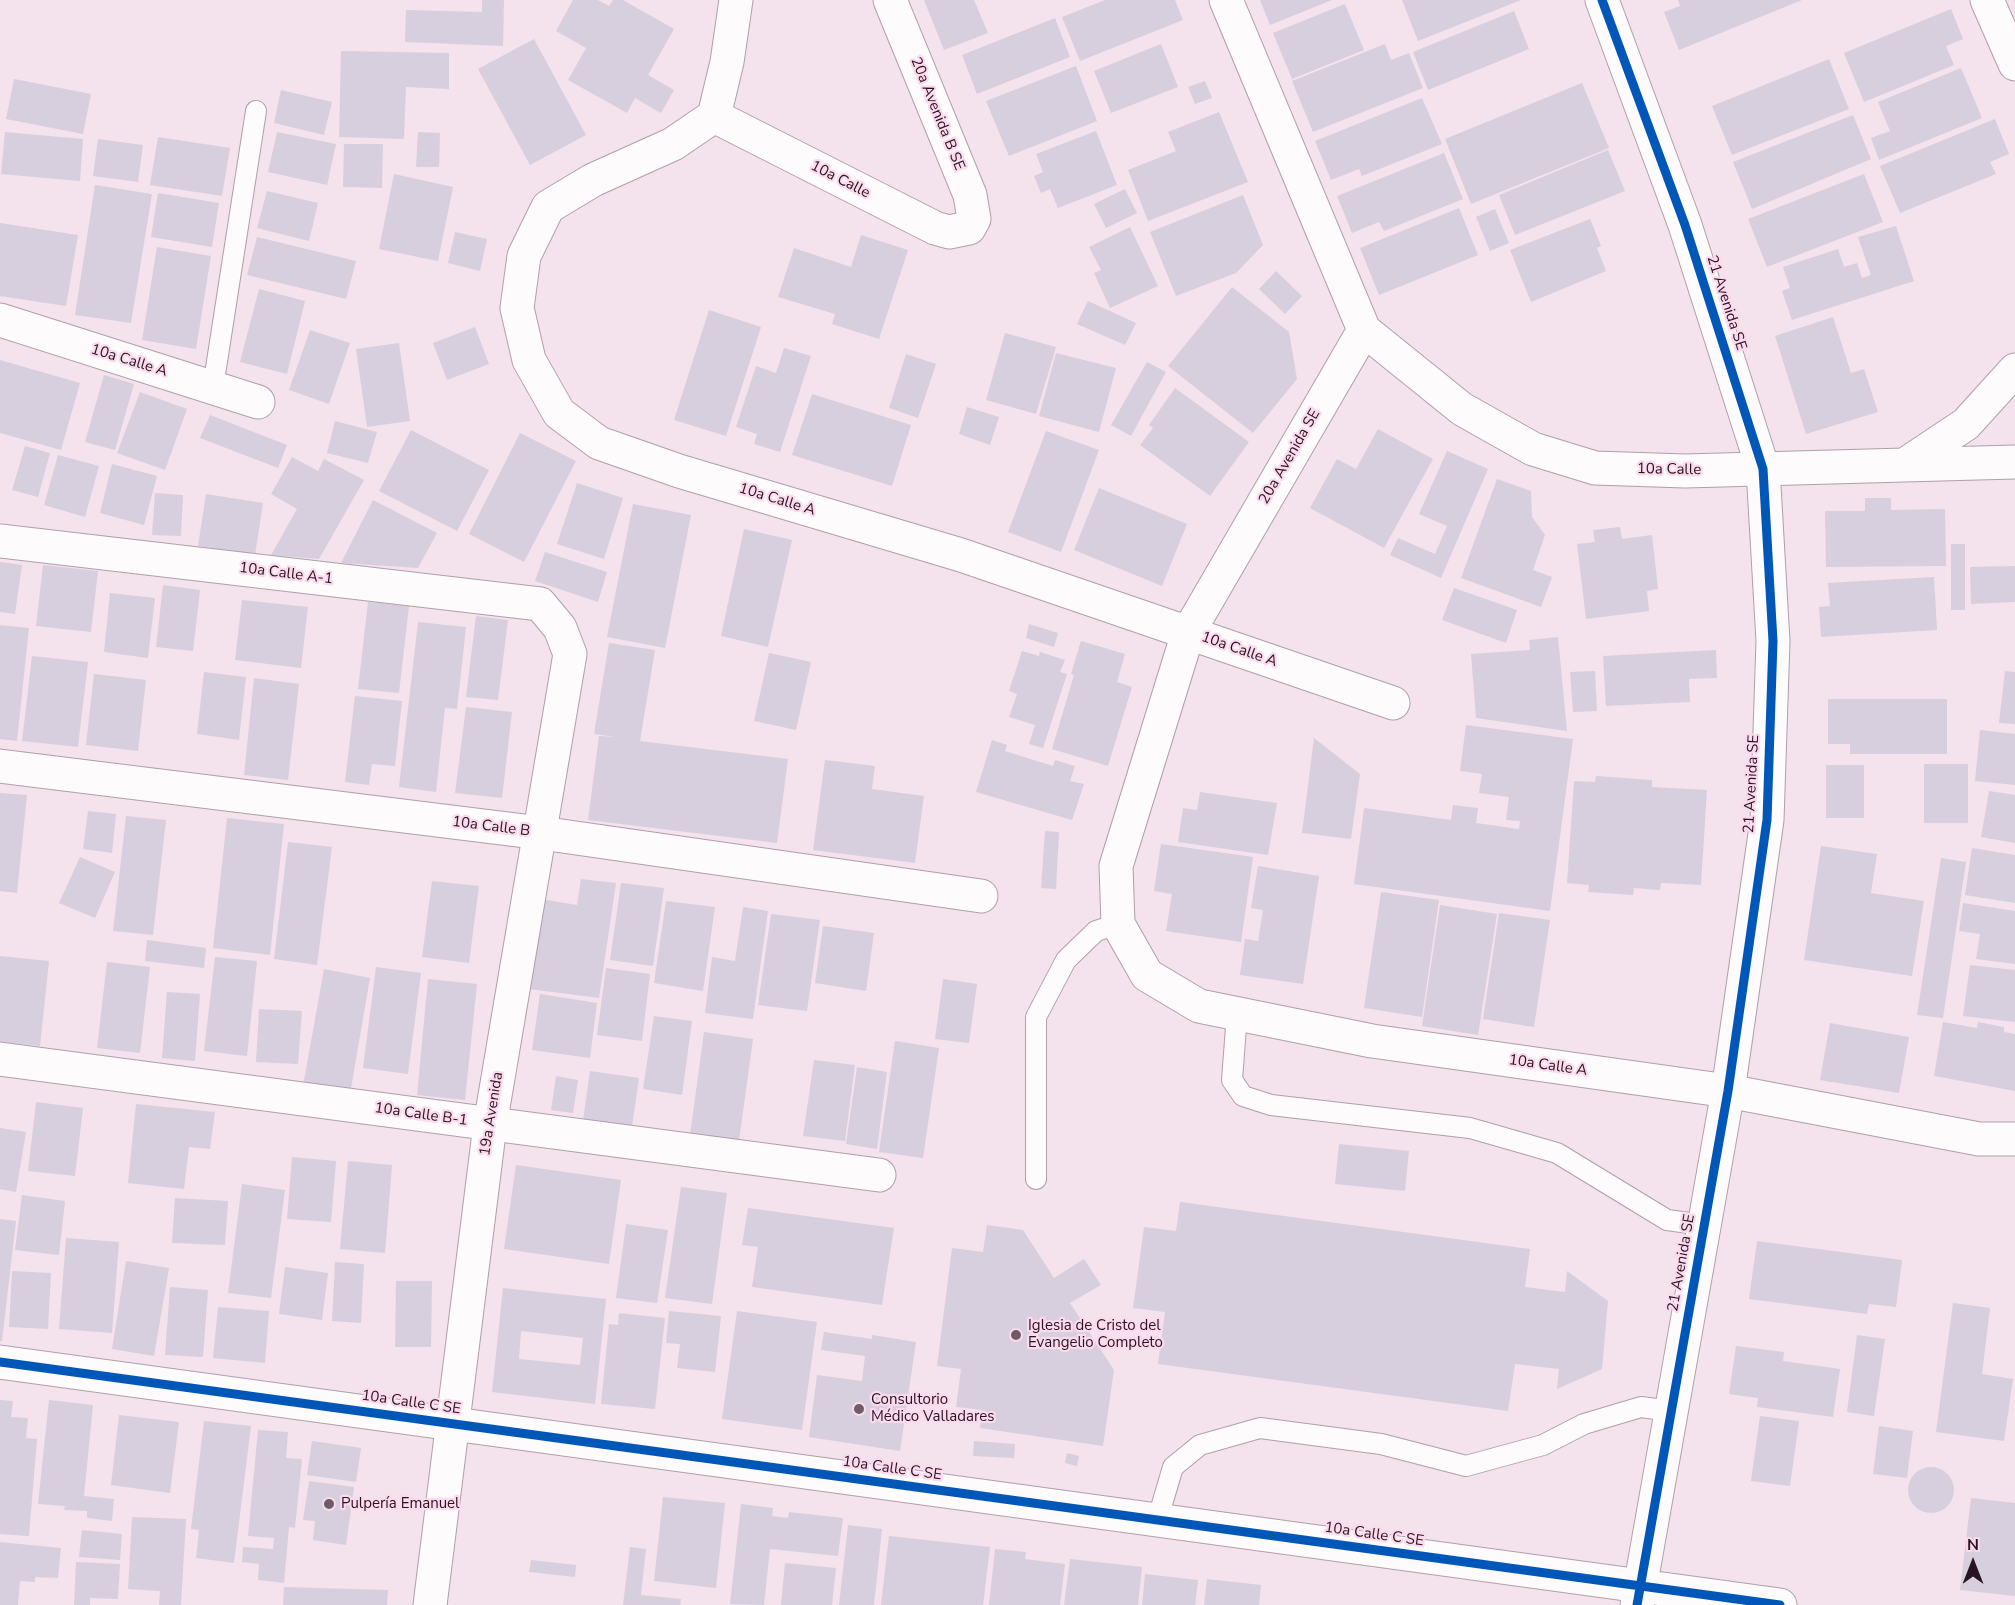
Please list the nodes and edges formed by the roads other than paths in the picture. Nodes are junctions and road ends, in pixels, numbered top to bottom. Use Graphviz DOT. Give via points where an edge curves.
graph roads {
  1 [pos="736,0"];
  2 [pos="890,0"];
  3 [pos="1226,0"];
  4 [pos="1602,0"];
  5 [pos="1987,0"];
  6 [pos="2015,64"];
  7 [pos="256,111"];
  8 [pos="714,116"];
  9 [pos="969,228"];
  10 [pos="0,320"];
  11 [pos="1364,330"];
  12 [pos="2015,370"];
  13 [pos="213,387"];
  14 [pos="258,402"];
  15 [pos="2015,462"];
  16 [pos="1906,464"];
  17 [pos="1763,469"];
  18 [pos="0,541"];
  19 [pos="560,628"];
  20 [pos="1188,633"];
  21 [pos="1393,703"];
  22 [pos="0,766"];
  23 [pos="541,833"];
  24 [pos="981,896"];
  25 [pos="1118,924"];
  26 [pos="1238,1014"];
  27 [pos="0,1059"];
  28 [pos="1728,1091"];
  29 [pos="490,1125"];
  30 [pos="2015,1139"];
  31 [pos="879,1175"];
  32 [pos="1036,1179"];
  33 [pos="1704,1225"];
  34 [pos="0,1362"];
  35 [pos="1671,1411"];
  36 [pos="454,1424"];
  37 [pos="1157,1521"];
  38 [pos="1638,1596"];
  39 [pos="430,1605"];
  40 [pos="1780,1605"];
  1 -- 8 [label="street"];
  2 -- 9 [label="street, 20a Avenida B SE" via="970,195 974,219"];
  3 -- 11 [label="street"];
  4 -- 17 [label="street, 21 Avenida SE" via="1685,225"];
  5 -- 6 [label="street"];
  7 -- 13 [label="lane"];
  8 -- 9 [label="street, 10a Calle" via="935,228 949,232"];
  8 -- 20 [label="street, 10a Calle A" via="673,144 593,180 548,207 524,256 517,308 529,360 559,413 599,443 619,450 961,555"];
  10 -- 13 [label="street, 10a Calle A"];
  11 -- 17 [label="street, 10a Calle" via="1462,409 1533,449 1595,468"];
  11 -- 20 [label="street, 20a Avenida SE"];
  12 -- 16 [label="street" via="1966,424"];
  13 -- 14 [label="street, 10a Calle A"];
  15 -- 16 [label="street, 10a Calle"];
  16 -- 17 [label="street, 10a Calle"];
  17 -- 28 [label="street, 21 Avenida SE" via="1773,641 1767,820"];
  18 -- 19 [label="street, 10a Calle A-1" via="540,604"];
  19 -- 23 [label="street, 19a Avenida" via="570,654"];
  20 -- 21 [label="street, 10a Calle A"];
  20 -- 25 [label="street, 20a Avenida SE" via="1116,866"];
  22 -- 23 [label="street, 10a Calle B"];
  23 -- 24 [label="street, 10a Calle B"];
  23 -- 29 [label="street, 19a Avenida"];
  25 -- 26 [label="street, 10a Calle A" via="1147,975 1199,1006"];
  25 -- 32 [label="lane" via="1096,931 1066,960 1036,1017"];
  26 -- 28 [label="street, 10a Calle A" via="1372,1041"];
  26 -- 33 [label="lane" via="1232,1080 1243,1096 1271,1105 1481,1131 1557,1153 1667,1220"];
  27 -- 29 [label="street, 10a Calle B-1"];
  28 -- 30 [label="street, 10a Calle A" via="1979,1140"];
  28 -- 33 [label="street, 21 Avenida SE"];
  29 -- 31 [label="street, 10a Calle B-1"];
  29 -- 36 [label="street, 19a Avenida"];
  33 -- 35 [label="street, 21 Avenida SE"];
  34 -- 36 [label="street, 10a Calle C SE"];
  35 -- 37 [label="lane" via="1641,1407 1584,1424 1543,1445 1466,1466 1381,1444 1260,1428 1200,1445 1173,1467"];
  35 -- 38 [label="street, 21 Avenida SE"];
  36 -- 37 [label="street, 10a Calle C SE"];
  36 -- 39 [label="street, 19a Avenida"];
  37 -- 38 [label="street, 10a Calle C SE"];
  38 -- 40 [label="street, 10a Calle C SE"];
}
